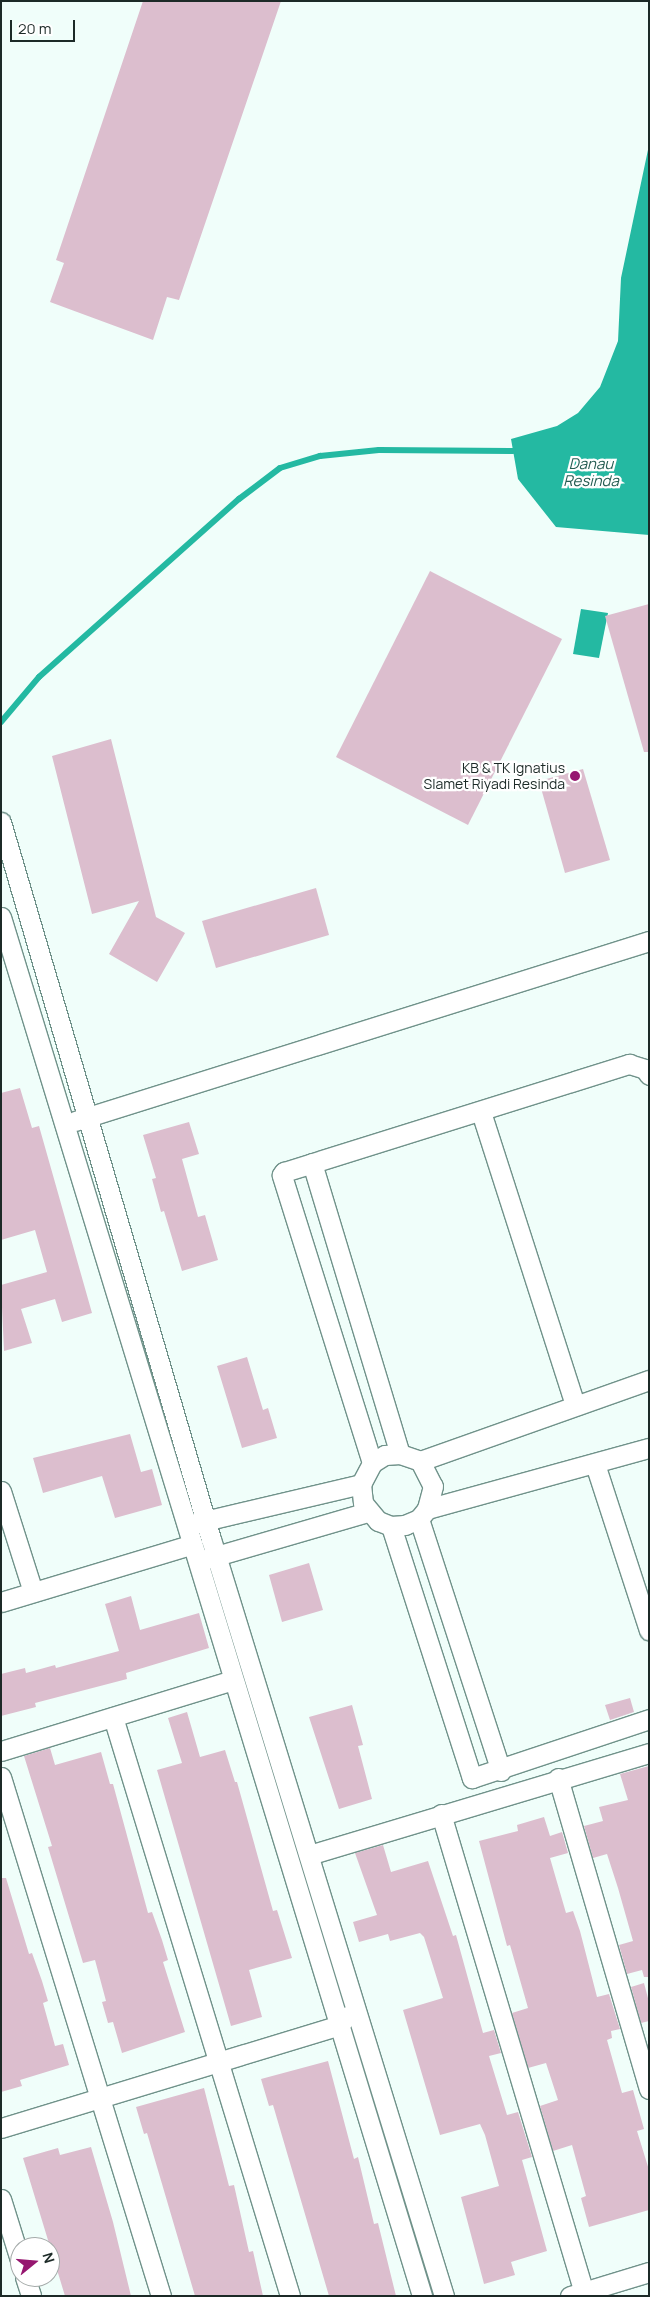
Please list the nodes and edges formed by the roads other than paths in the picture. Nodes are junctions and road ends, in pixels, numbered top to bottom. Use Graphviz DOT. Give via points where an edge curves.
graph roads {
  1 [pos="3,830"];
  2 [pos="1,917"];
  3 [pos="649,941"];
  4 [pos="649,1075"];
  5 [pos="481,1112"];
  6 [pos="87,1117"];
  7 [pos="67,1123"];
  8 [pos="312,1163"];
  9 [pos="649,1380"];
  10 [pos="575,1405"];
  11 [pos="649,1448"];
  12 [pos="400,1454"];
  13 [pos="420,1461"];
  14 [pos="372,1463"];
  15 [pos="595,1464"];
  16 [pos="361,1484"];
  17 [pos="1,1491"];
  18 [pos="368,1512"];
  19 [pos="423,1514"];
  20 [pos="206,1520"];
  21 [pos="185,1525"];
  22 [pos="391,1526"];
  23 [pos="193,1554"];
  24 [pos="216,1556"];
  25 [pos="33,1592"];
  26 [pos="1,1602"];
  27 [pos="649,1630"];
  28 [pos="233,1680"];
  29 [pos="113,1717"];
  30 [pos="649,1719"];
  31 [pos="1,1752"];
  32 [pos="649,1752"];
  33 [pos="501,1771"];
  34 [pos="1,1777"];
  35 [pos="558,1778"];
  36 [pos="441,1814"];
  37 [pos="309,1854"];
  38 [pos="356,2006"];
  39 [pos="339,2025"];
  40 [pos="219,2062"];
  41 [pos="649,2089"];
  42 [pos="101,2098"];
  43 [pos="1,2128"];
  44 [pos="1,2199"];
  45 [pos="13,2237"];
  46 [pos="649,2272"];
  47 [pos="580,2294"];
  48 [pos="161,2296"];
  49 [pos="290,2296"];
  50 [pos="422,2296"];
  51 [pos="444,2296"];
  1 -- 6 [label="street"];
  2 -- 7 [label="street"];
  3 -- 6 [label="street"];
  4 -- 5 [label="street" via="645,1069 629,1064"];
  5 -- 8 [label="street"];
  5 -- 10 [label="street"];
  6 -- 7 [label="street"];
  6 -- 20 [label="street"];
  7 -- 21 [label="street"];
  8 -- 12 [label="street"];
  8 -- 14 [label="street" via="289,1169 282,1175"];
  9 -- 10 [label="street"];
  10 -- 13 [label="street"];
  11 -- 15 [label="street"];
  12 -- 13 [label="street"];
  12 -- 14 [label="street" via="385,1455"];
  13 -- 19 [label="street" via="433,1486"];
  14 -- 16 [label="street"];
  15 -- 19 [label="street"];
  15 -- 27 [label="street"];
  16 -- 18 [label="street"];
  16 -- 20 [label="street"];
  17 -- 25 [label="street"];
  18 -- 22 [label="street"];
  18 -- 24 [label="street"];
  19 -- 22 [label="street" via="405,1525"];
  19 -- 33 [label="street"];
  20 -- 21 [label="street"];
  20 -- 24 [label="street"];
  21 -- 23 [label="street"];
  22 -- 33 [label="street" via="471,1776 476,1778"];
  23 -- 24 [label="street"];
  23 -- 25 [label="street"];
  23 -- 28 [label="street"];
  24 -- 37 [label="street"];
  25 -- 26 [label="street"];
  28 -- 29 [label="street"];
  28 -- 39 [label="street"];
  29 -- 31 [label="street"];
  29 -- 40 [label="street"];
  30 -- 33 [label="street"];
  32 -- 35 [label="street"];
  34 -- 42 [label="street"];
  35 -- 36 [label="street"];
  35 -- 41 [label="street"];
  36 -- 37 [label="street"];
  36 -- 47 [label="street"];
  37 -- 38 [label="street"];
  38 -- 39 [label="street"];
  38 -- 51 [label="street"];
  39 -- 40 [label="street"];
  39 -- 50 [label="street"];
  40 -- 42 [label="street"];
  40 -- 49 [label="street"];
  42 -- 43 [label="street"];
  42 -- 48 [label="street"];
  44 -- 45 [label="street"];
  46 -- 47 [label="street"];
}
